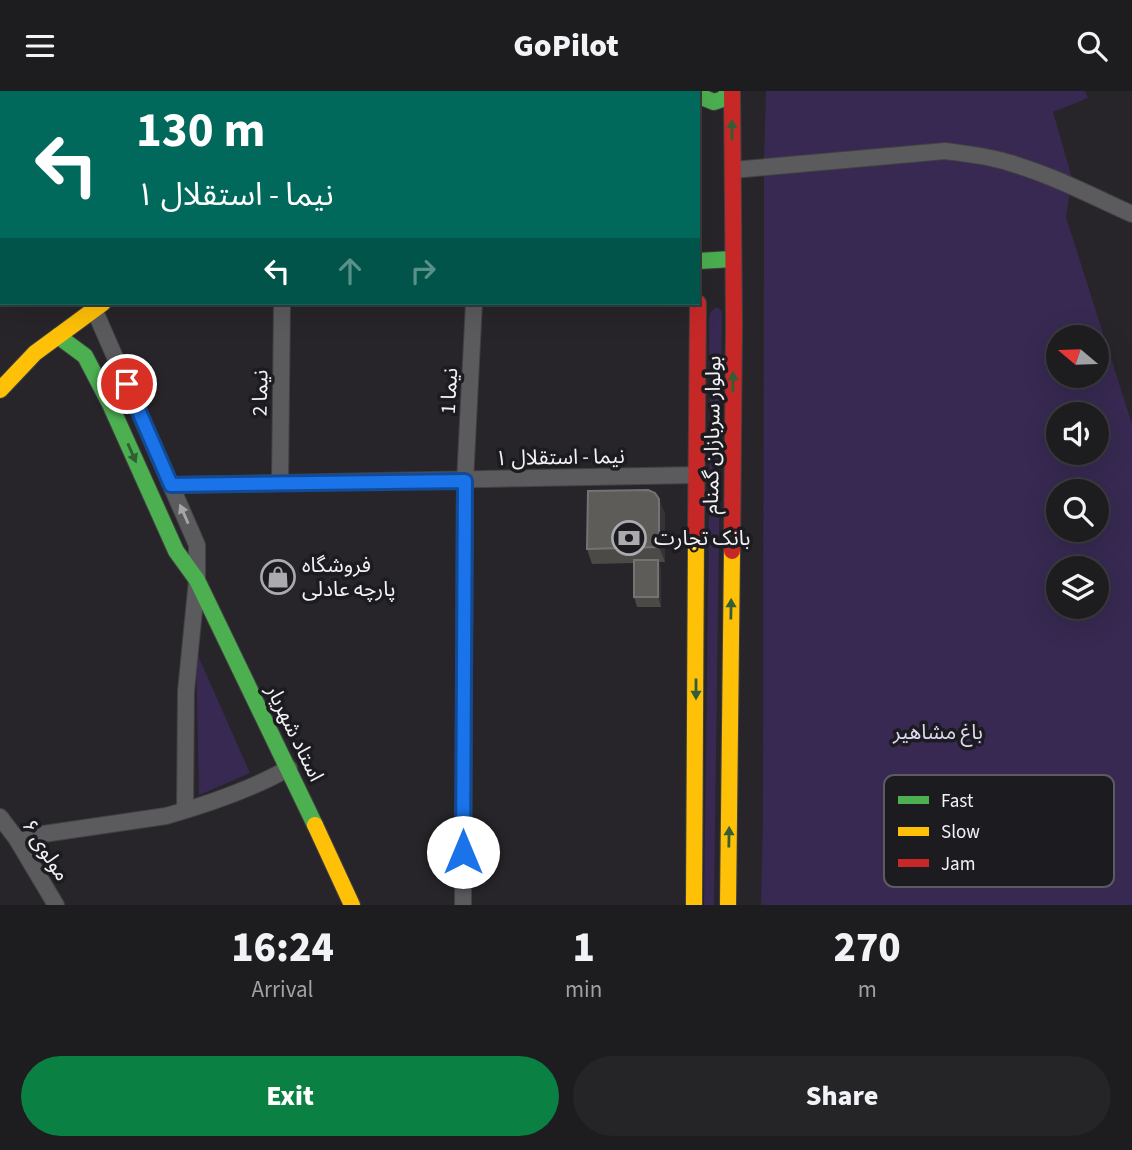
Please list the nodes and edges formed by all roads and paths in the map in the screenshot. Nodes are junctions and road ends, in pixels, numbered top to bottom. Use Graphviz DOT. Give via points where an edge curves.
graph roads {
  1 [pos="731,91"];
  2 [pos="700,95"];
  3 [pos="733,170"];
  4 [pos="1132,214"];
  5 [pos="733,259"];
  6 [pos="700,261"];
  7 [pos="282,305"];
  8 [pos="474,305"];
  9 [pos="698,305"];
  10 [pos="99,306"];
  11 [pos="58,336"];
  12 [pos="0,390"];
  13 [pos="697,475"];
  14 [pos="465,481"];
  15 [pos="280,483"];
  16 [pos="171,485"];
  17 [pos="197,580"];
  18 [pos="289,768"];
  19 [pos="185,810"];
  20 [pos="0,817"];
  21 [pos="16,838"];
  22 [pos="56,905"];
  23 [pos="352,905"];
  24 [pos="463,905"];
  25 [pos="694,905"];
  26 [pos="728,905"];
  1 -- 2 [label="main road" via="713,102"];
  3 -- 1 [label="main road, بولوار سربازان گمنام, one-way"];
  3 -- 4 [label="street" via="945,151 1030,169"];
  3 -- 5 [label="main road, بولوار سربازان گمنام"];
  5 -- 6 [label="main road"];
  26 -- 5 [label="main road, بولوار سربازان گمنام, one-way"];
  7 -- 15 [label="street, نیما 2"];
  8 -- 14 [label="street, نیما 1"];
  9 -- 13 [label="main road, بولوار سربازان گمنام"];
  10 -- 11 [label="main road"];
  10 -- 16 [label="street, استاد شهریار"];
  11 -- 12 [label="main road"];
  11 -- 17 [label="main road, استاد شهریار, one-way" via="85,356 176,551"];
  13 -- 14 [label="street, نیما - استقلال ۱"];
  13 -- 25 [label="main road, بولوار سربازان گمنام, one-way"];
  14 -- 15 [label="street, نیما - استقلال ۱"];
  14 -- 24 [label="street, نیما 1"];
  15 -- 16 [label="street, نیما - استقلال ۱"];
  17 -- 16 [label="street, استاد شهریار, one-way" via="197,545"];
  17 -- 18 [label="main road, استاد شهریار"];
  17 -- 19 [label="street" via="186,691"];
  18 -- 19 [label="street"];
  18 -- 23 [label="main road, استاد شهریار"];
  19 -- 21 [label="street"];
  20 -- 21 [label="street, مولوی ۶"];
  21 -- 22 [label="street, مولوی ۶"];
}
